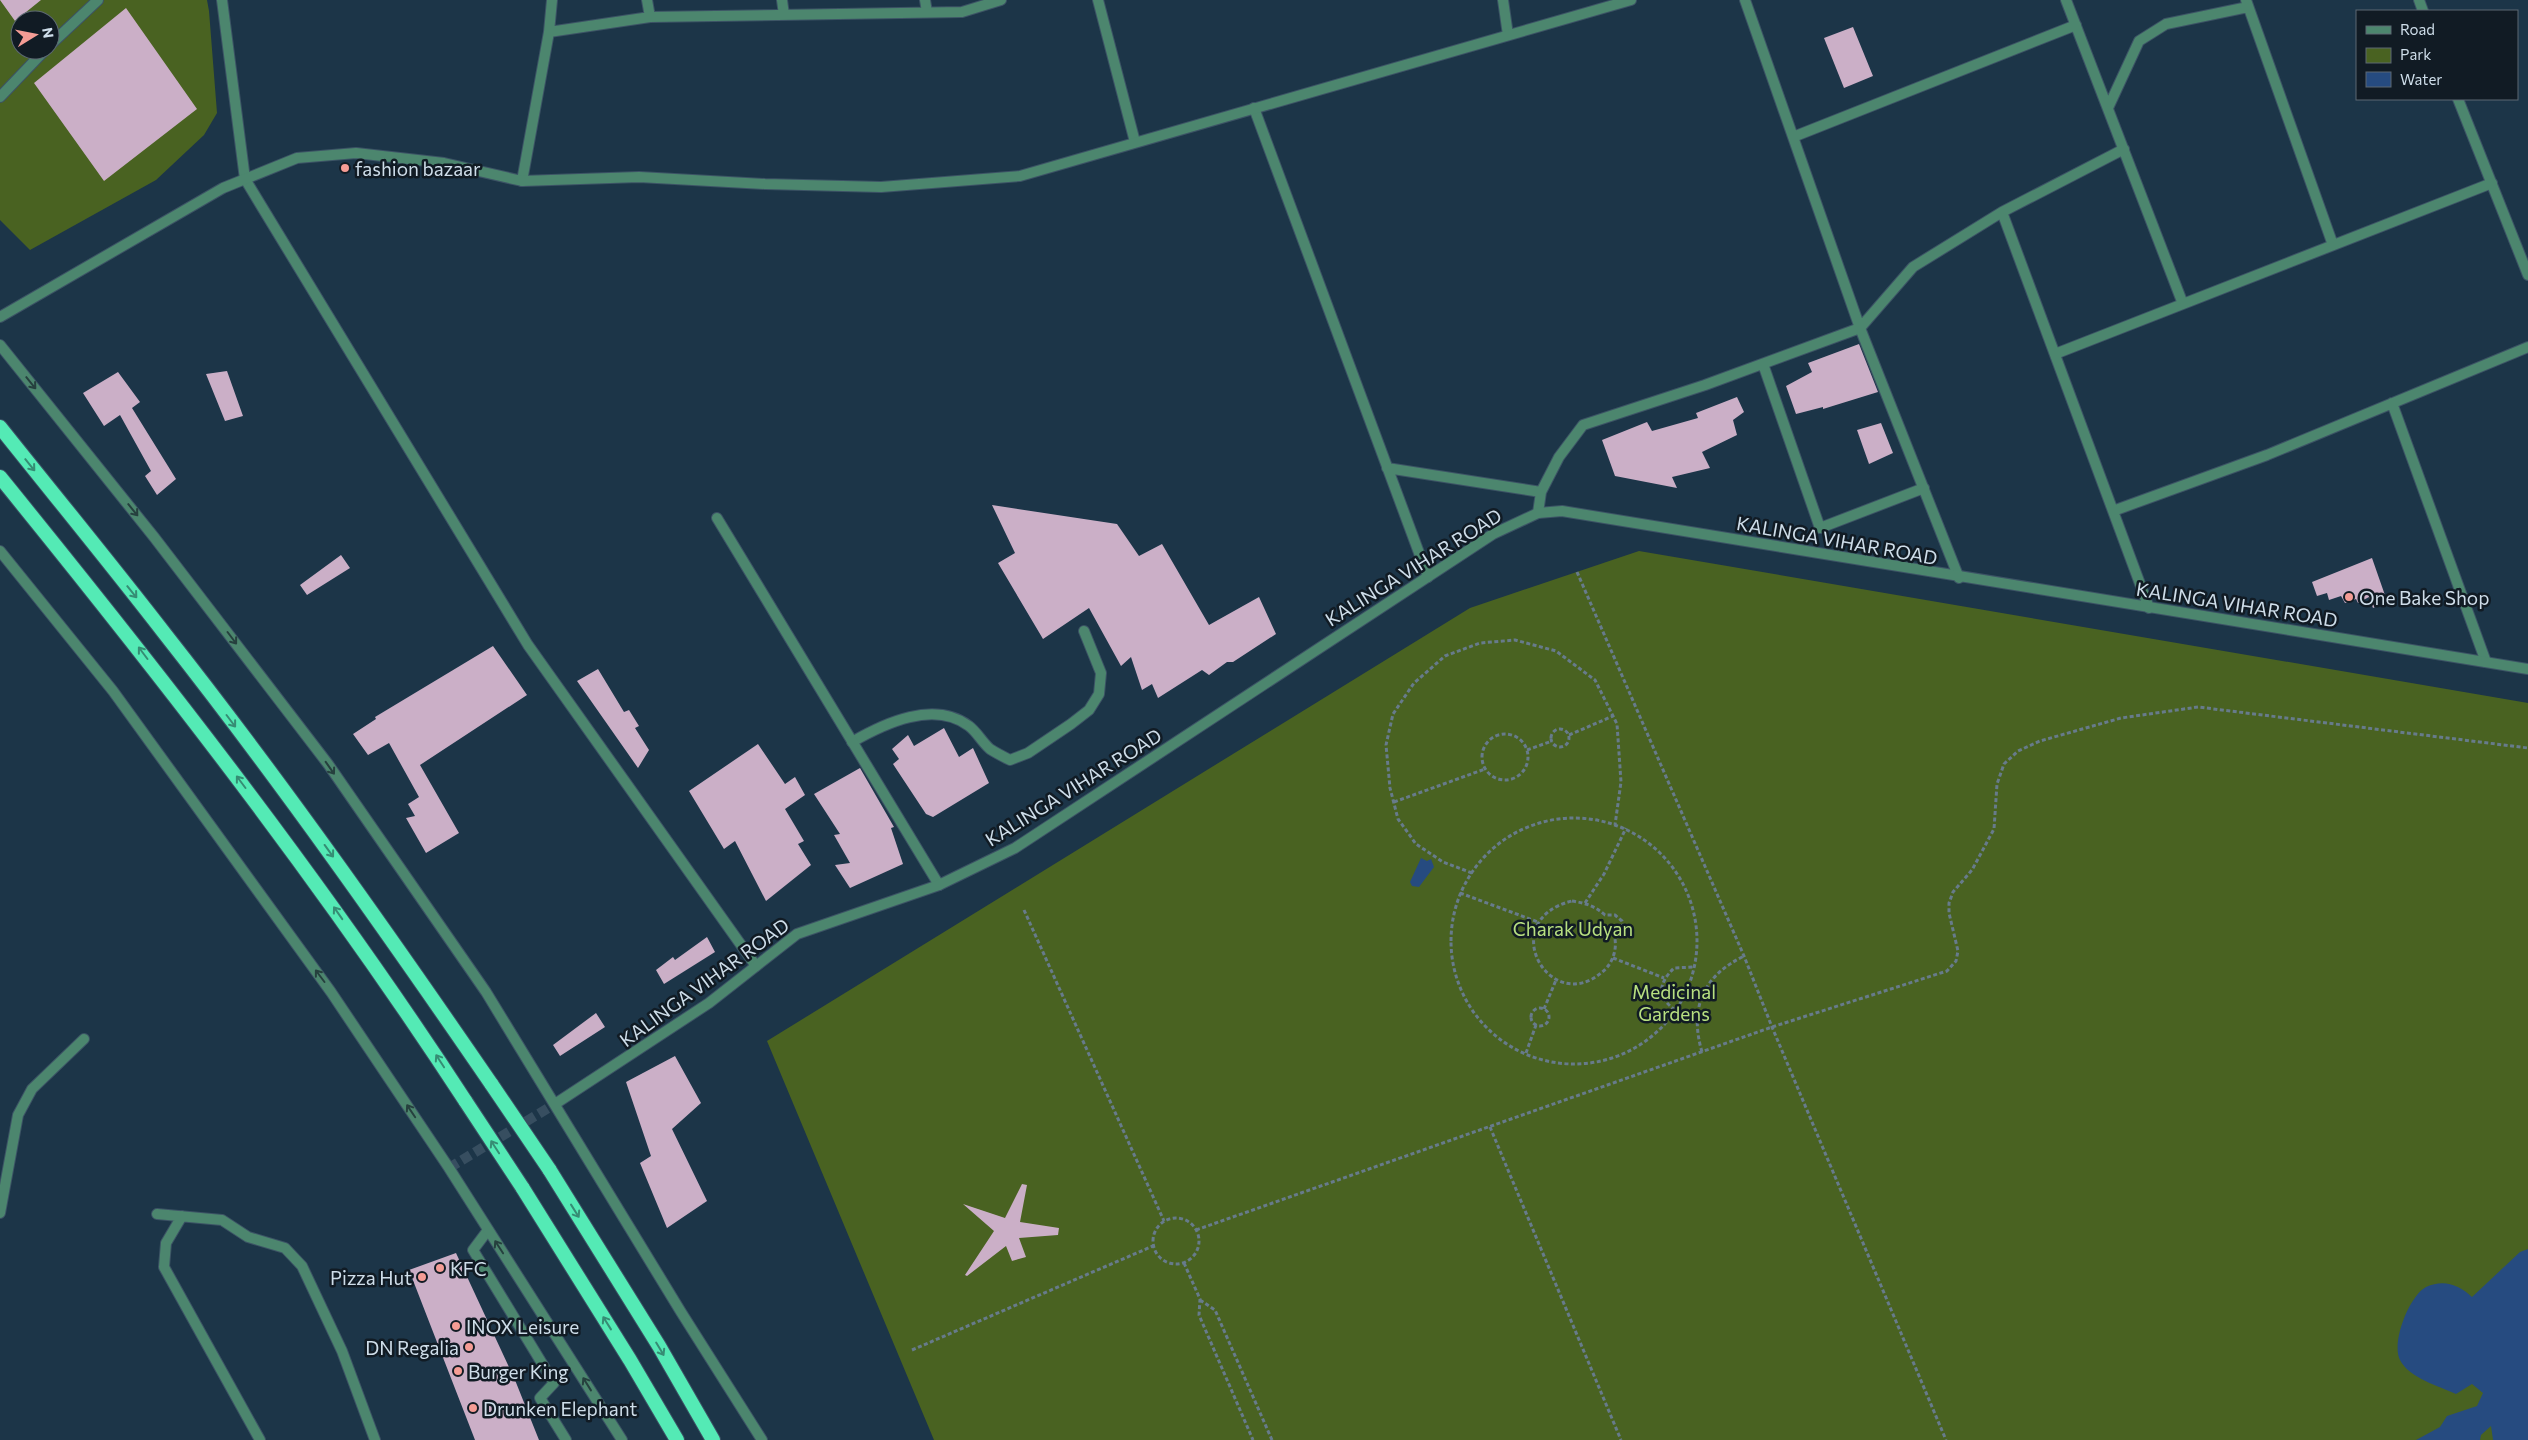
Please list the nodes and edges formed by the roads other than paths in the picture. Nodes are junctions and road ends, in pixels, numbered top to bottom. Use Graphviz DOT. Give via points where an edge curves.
graph roads {
  1 [pos="222,0"];
  2 [pos="552,0"];
  3 [pos="647,0"];
  4 [pos="782,0"];
  5 [pos="925,0"];
  6 [pos="1001,0"];
  7 [pos="1098,0"];
  8 [pos="1503,0"];
  9 [pos="1631,0"];
  10 [pos="1745,0"];
  11 [pos="2066,0"];
  12 [pos="92,2"];
  13 [pos="2247,4"];
  14 [pos="927,12"];
  15 [pos="784,15"];
  16 [pos="650,17"];
  17 [pos="2076,25"];
  18 [pos="549,32"];
  19 [pos="60,35"];
  20 [pos="1508,35"];
  21 [pos="35,60"];
  22 [pos="0,97"];
  23 [pos="2458,100"];
  24 [pos="1254,108"];
  25 [pos="2108,108"];
  26 [pos="1793,137"];
  27 [pos="1135,142"];
  28 [pos="2124,149"];
  29 [pos="245,179"];
  30 [pos="522,181"];
  31 [pos="2492,184"];
  32 [pos="2002,212"];
  33 [pos="2528,244"];
  34 [pos="2333,245"];
  35 [pos="2517,247"];
  36 [pos="2528,275"];
  37 [pos="2184,304"];
  38 [pos="0,317"];
  39 [pos="1860,328"];
  40 [pos="0,345"];
  41 [pos="2528,347"];
  42 [pos="2055,354"];
  43 [pos="1763,364"];
  44 [pos="2392,403"];
  45 [pos="0,427"];
  46 [pos="1387,468"];
  47 [pos="0,477"];
  48 [pos="1924,488"];
  49 [pos="1542,492"];
  50 [pos="2113,511"];
  51 [pos="1538,513"];
  52 [pos="717,518"];
  53 [pos="0,550"];
  54 [pos="1428,577"];
  55 [pos="1959,578"];
  56 [pos="2149,608"];
  57 [pos="1084,631"];
  58 [pos="2486,662"];
  59 [pos="2528,669"];
  60 [pos="852,742"];
  61 [pos="939,886"];
  62 [pos="756,966"];
  63 [pos="84,1039"];
  64 [pos="555,1104"];
  65 [pos="0,1212"];
  66 [pos="157,1214"];
  67 [pos="182,1216"];
  68 [pos="488,1230"];
  69 [pos="260,1440"];
  70 [pos="375,1440"];
  71 [pos="566,1440"];
  72 [pos="622,1440"];
  73 [pos="677,1440"];
  74 [pos="713,1440"];
  75 [pos="762,1440"];
  1 -- 29 [label="street"];
  2 -- 18 [label="street"];
  3 -- 16 [label="street"];
  4 -- 15 [label="street"];
  5 -- 14 [label="street"];
  6 -- 14 [label="street" via="962,12"];
  7 -- 27 [label="street"];
  8 -- 20 [label="street"];
  9 -- 20 [label="street"];
  10 -- 26 [label="street"];
  11 -- 17 [label="street"];
  12 -- 19 [label="street"];
  13 -- 25 [label="street" via="2166,24 2139,41"];
  13 -- 34 [label="street"];
  14 -- 15 [label="street"];
  15 -- 16 [label="street"];
  16 -- 18 [label="street"];
  17 -- 25 [label="street"];
  17 -- 26 [label="street"];
  18 -- 30 [label="street"];
  20 -- 24 [label="street"];
  21 -- 22 [label="street"];
  23 -- 31 [label="street"];
  24 -- 27 [label="street"];
  24 -- 46 [label="street"];
  25 -- 28 [label="street"];
  26 -- 39 [label="street"];
  27 -- 30 [label="street" via="1020,176 881,187 638,177"];
  28 -- 32 [label="street"];
  28 -- 37 [label="street"];
  29 -- 30 [label="street" via="297,158 356,153 444,163"];
  29 -- 38 [label="street" via="223,188"];
  29 -- 62 [label="street" via="528,646"];
  31 -- 34 [label="street"];
  31 -- 35 [label="street"];
  32 -- 39 [label="street" via="1914,267"];
  32 -- 42 [label="street"];
  33 -- 35 [label="street"];
  34 -- 37 [label="street"];
  35 -- 36 [label="street"];
  37 -- 42 [label="street"];
  39 -- 43 [label="street"];
  39 -- 48 [label="street"];
  40 -- 64 [label="street, one-way" via="154,537 328,764 486,992"];
  41 -- 44 [label="street"];
  42 -- 50 [label="street"];
  43 -- 48 [label="street" via="1820,528"];
  43 -- 49 [label="street" via="1583,425 1559,457"];
  44 -- 50 [label="street" via="2267,455"];
  44 -- 58 [label="street"];
  45 -- 74 [label="highway, one-way, bridge" via="166,635 397,945 549,1169"];
  46 -- 49 [label="street"];
  46 -- 54 [label="street"];
  73 -- 47 [label="highway, one-way, bridge" via="522,1187 408,1013 298,857 138,646"];
  48 -- 55 [label="street"];
  49 -- 51 [label="street"];
  50 -- 56 [label="street"];
  51 -- 54 [label="street, KALINGA VIHAR ROAD" via="1493,534"];
  51 -- 55 [label="street, KALINGA VIHAR ROAD" via="1562,511"];
  52 -- 60 [label="street"];
  68 -- 53 [label="street, one-way" via="331,992 113,691"];
  54 -- 61 [label="street, KALINGA VIHAR ROAD" via="1015,848"];
  55 -- 56 [label="street, KALINGA VIHAR ROAD"];
  56 -- 58 [label="street, KALINGA VIHAR ROAD"];
  57 -- 60 [label="street" via="1101,673 1099,694 1088,710 1028,753 1010,760 989,748 971,727 958,718 937,713 876,728"];
  58 -- 59 [label="street, KALINGA VIHAR ROAD"];
  60 -- 61 [label="street"];
  61 -- 62 [label="street, KALINGA VIHAR ROAD" via="797,934"];
  62 -- 64 [label="street, KALINGA VIHAR ROAD" via="709,1004"];
  63 -- 65 [label="street" via="32,1089 18,1115"];
  64 -- 75 [label="street"];
  66 -- 67 [label="street"];
  67 -- 69 [label="street" via="166,1243 164,1267"];
  67 -- 70 [label="street" via="222,1220 248,1237 285,1248 302,1266 342,1351"];
  68 -- 71 [label="street" via="473,1250 554,1383 540,1398"];
  72 -- 68 [label="street, one-way"];
}
